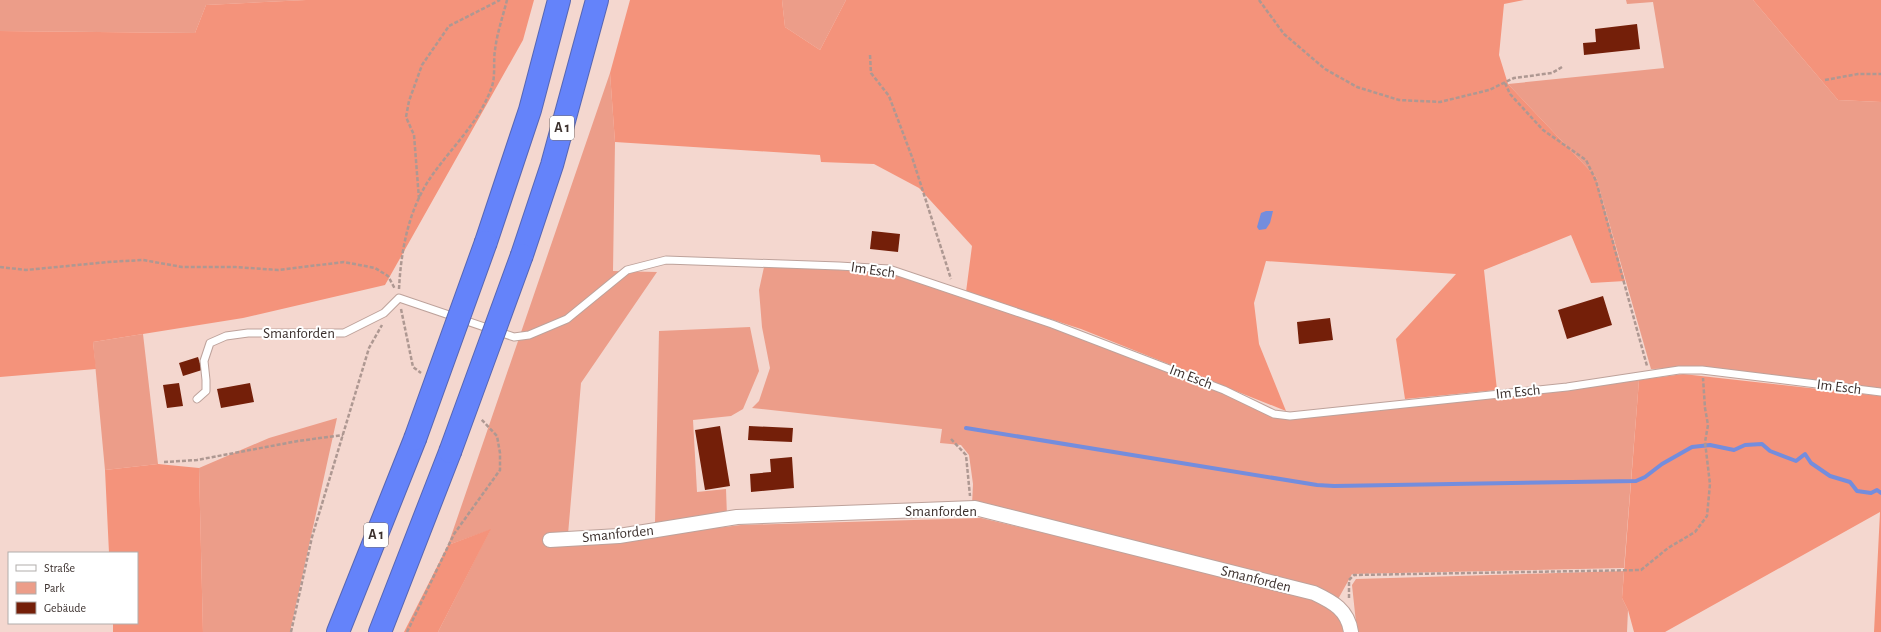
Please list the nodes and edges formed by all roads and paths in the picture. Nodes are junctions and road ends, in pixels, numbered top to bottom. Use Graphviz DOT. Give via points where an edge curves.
graph roads {
  1 [pos="500,0"];
  2 [pos="507,0"];
  3 [pos="559,0"];
  4 [pos="597,0"];
  5 [pos="1260,0"];
  6 [pos="870,55"];
  7 [pos="1562,67"];
  8 [pos="1881,74"];
  9 [pos="1825,80"];
  10 [pos="1504,83"];
  11 [pos="419,199"];
  12 [pos="0,267"];
  13 [pos="955,292"];
  14 [pos="399,298"];
  15 [pos="1702,370"];
  16 [pos="1650,374"];
  17 [pos="1881,392"];
  18 [pos="197,399"];
  19 [pos="343,435"];
  20 [pos="951,439"];
  21 [pos="164,462"];
  22 [pos="970,508"];
  23 [pos="550,540"];
  24 [pos="1344,612"];
  25 [pos="292,632"];
  26 [pos="338,632"];
  27 [pos="380,632"];
  28 [pos="1351,632"];
  1 -- 11 [label="path" via="449,26 422,65 406,117 414,135"];
  2 -- 11 [label="path" via="495,50 492,88 474,123 433,175"];
  3 -- 26 [label="highway, A 1, bridge" via="530,110 486,242 415,439"];
  4 -- 27 [label="highway, A 1, bridge" via="552,165 522,255 450,452"];
  5 -- 10 [label="path" via="1284,34 1325,69 1357,87 1399,100 1440,102 1489,90"];
  6 -- 13 [label="path" via="871,73 888,96 912,156"];
  7 -- 10 [label="path" via="1552,73 1514,78"];
  8 -- 9 [label="path" via="1858,74"];
  10 -- 16 [label="path" via="1510,94 1543,130 1586,160 1596,181"];
  11 -- 14 [label="path" via="408,226 400,263"];
  12 -- 14 [label="path" via="26,270 143,260 182,267 278,270 344,262 374,268 388,276"];
  13 -- 14 [label="lane, Im Esch" via="889,269 666,260 628,270 567,319 529,335 514,338"];
  13 -- 16 [label="lane, Im Esch" via="1052,324 1224,390 1274,414 1290,416 1567,387"];
  14 -- 18 [label="lane, Smanforden" via="384,313 344,333 248,333 226,336 210,343 204,361 206,391"];
  14 -- 19 [label="path" via="369,348"];
  15 -- 16 [label="lane, Im Esch"];
  15 -- 17 [label="lane, Im Esch"];
  15 -- 24 [label="path" via="1708,425 1705,442 1710,484 1707,516 1695,532 1668,548 1641,570 1354,575 1349,580 1348,604"];
  19 -- 21 [label="path" via="197,460"];
  19 -- 25 [label="path" via="312,537"];
  20 -- 22 [label="path" via="966,455"];
  22 -- 23 [label="street, Smanforden" via="737,516 619,536"];
  22 -- 24 [label="street, Smanforden" via="1314,593 1332,601"];
  24 -- 28 [label="street" via="1350,623"];
}
